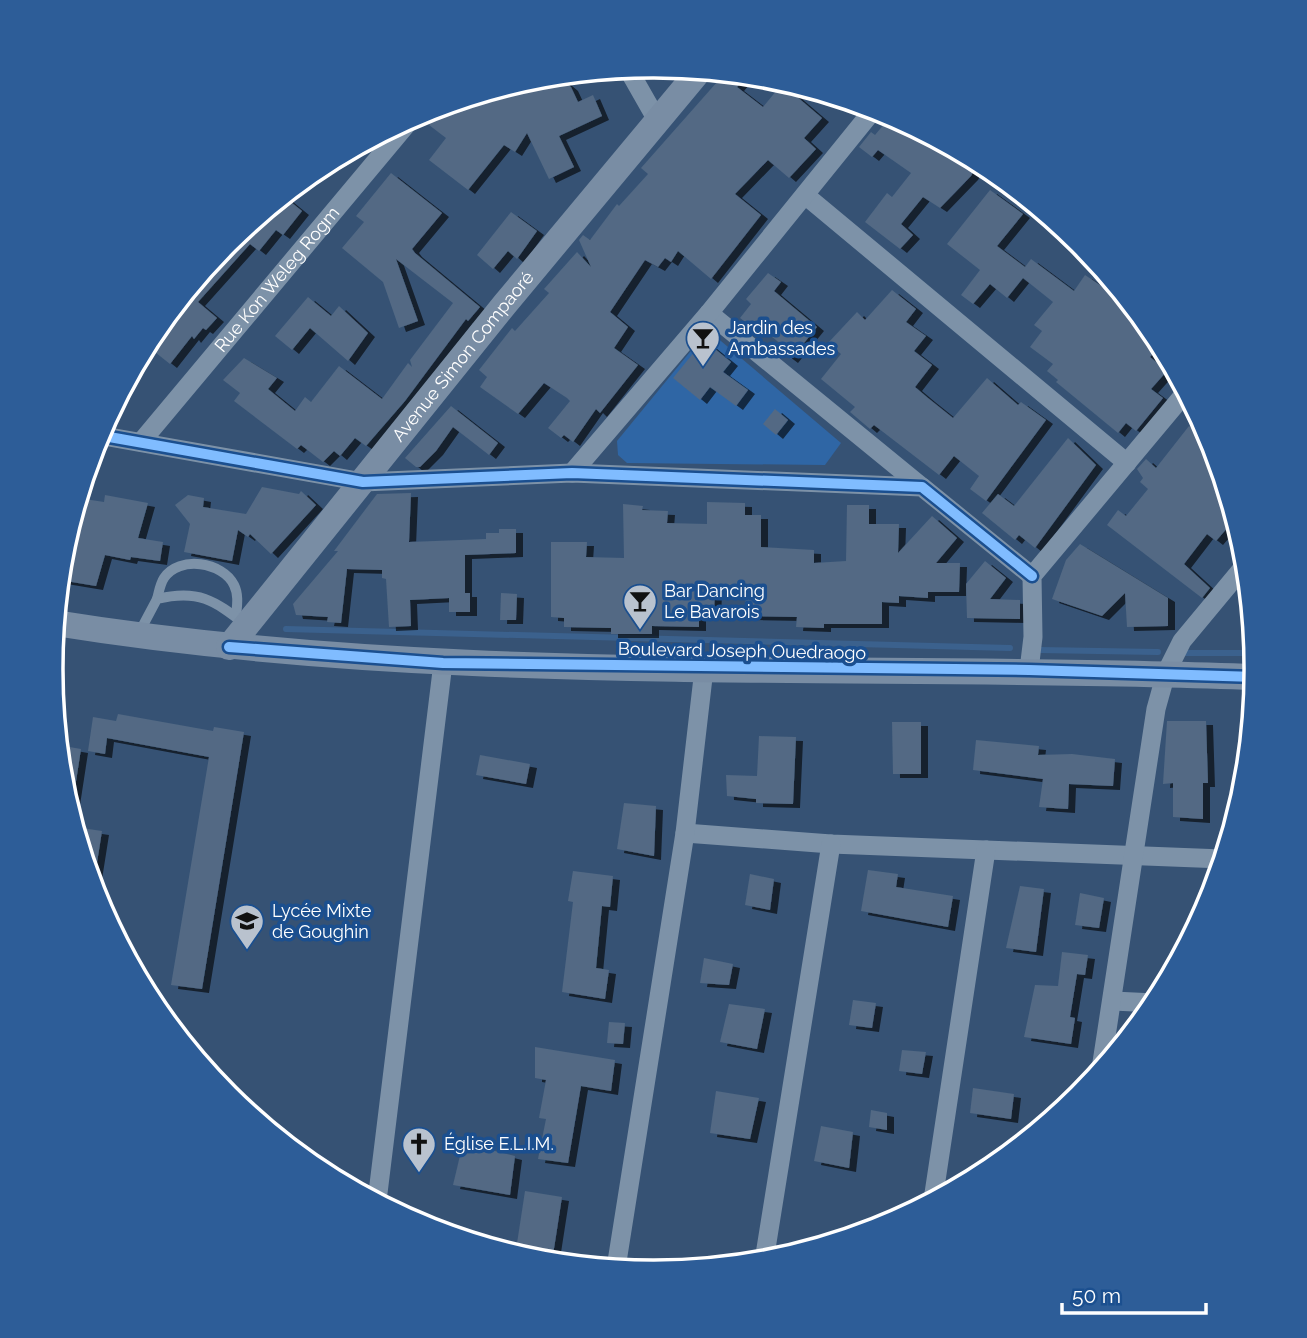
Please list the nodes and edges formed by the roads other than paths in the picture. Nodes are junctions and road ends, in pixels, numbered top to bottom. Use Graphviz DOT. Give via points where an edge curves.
graph roads {
  1 [pos="634,79"];
  2 [pos="691,80"];
  3 [pos="866,118"];
  4 [pos="657,120"];
  5 [pos="380,146"];
  6 [pos="804,195"];
  7 [pos="709,313"];
  8 [pos="1179,401"];
  9 [pos="111,437"];
  10 [pos="141,442"];
  11 [pos="1127,463"];
  12 [pos="572,473"];
  13 [pos="363,482"];
  14 [pos="922,487"];
  15 [pos="1032,576"];
  16 [pos="1236,576"];
  17 [pos="157,599"];
  18 [pos="241,621"];
  19 [pos="65,624"];
  20 [pos="139,635"];
  21 [pos="229,647"];
  22 [pos="443,663"];
  23 [pos="704,669"];
  24 [pos="1029,670"];
  25 [pos="1166,673"];
  26 [pos="1244,676"];
  27 [pos="685,833"];
  28 [pos="831,844"];
  29 [pos="986,850"];
  30 [pos="1132,856"];
  31 [pos="1213,859"];
  32 [pos="1113,1001"];
  33 [pos="1140,1002"];
  34 [pos="1105,1049"];
  35 [pos="935,1188"];
  36 [pos="378,1191"];
  37 [pos="766,1248"];
  38 [pos="618,1258"];
  1 -- 4 [label="street"];
  2 -- 4 [label="street, Avenue Simon Compaoré"];
  3 -- 6 [label="street"];
  4 -- 13 [label="street, Avenue Simon Compaoré"];
  5 -- 10 [label="street, Rue Kon Weleg Rogm"];
  6 -- 7 [label="street"];
  6 -- 11 [label="street"];
  7 -- 12 [label="street"];
  7 -- 14 [label="street"];
  8 -- 11 [label="street"];
  9 -- 10 [label="street"];
  10 -- 13 [label="street"];
  11 -- 15 [label="street"];
  12 -- 13 [label="street"];
  12 -- 14 [label="street"];
  13 -- 18 [label="street, Avenue Simon Compaoré"];
  14 -- 15 [label="street"];
  15 -- 24 [label="street"];
  16 -- 25 [label="street" via="1182,641"];
  17 -- 18 [label="lane" via="201,595"];
  17 -- 18 [label="lane" via="169,572 187,565 208,565 230,578"];
  17 -- 20 [label="lane"];
  18 -- 21 [label="street, Avenue Simon Compaoré"];
  19 -- 20 [label="street, Boulevard Joseph Ouedraogo"];
  20 -- 21 [label="street, Boulevard Joseph Ouedraogo"];
  21 -- 22 [label="street, Boulevard Joseph Ouedraogo"];
  22 -- 23 [label="street, Boulevard Joseph Ouedraogo"];
  22 -- 36 [label="street"];
  23 -- 24 [label="street, Boulevard Joseph Ouedraogo"];
  23 -- 27 [label="street"];
  24 -- 25 [label="street, Boulevard Joseph Ouedraogo"];
  25 -- 26 [label="street, Boulevard Joseph Ouedraogo"];
  25 -- 30 [label="street"];
  27 -- 28 [label="street"];
  27 -- 38 [label="street"];
  28 -- 29 [label="street"];
  28 -- 37 [label="street"];
  29 -- 30 [label="street"];
  29 -- 35 [label="street"];
  30 -- 31 [label="street"];
  30 -- 32 [label="street"];
  32 -- 33 [label="street"];
  32 -- 34 [label="street"];
}
